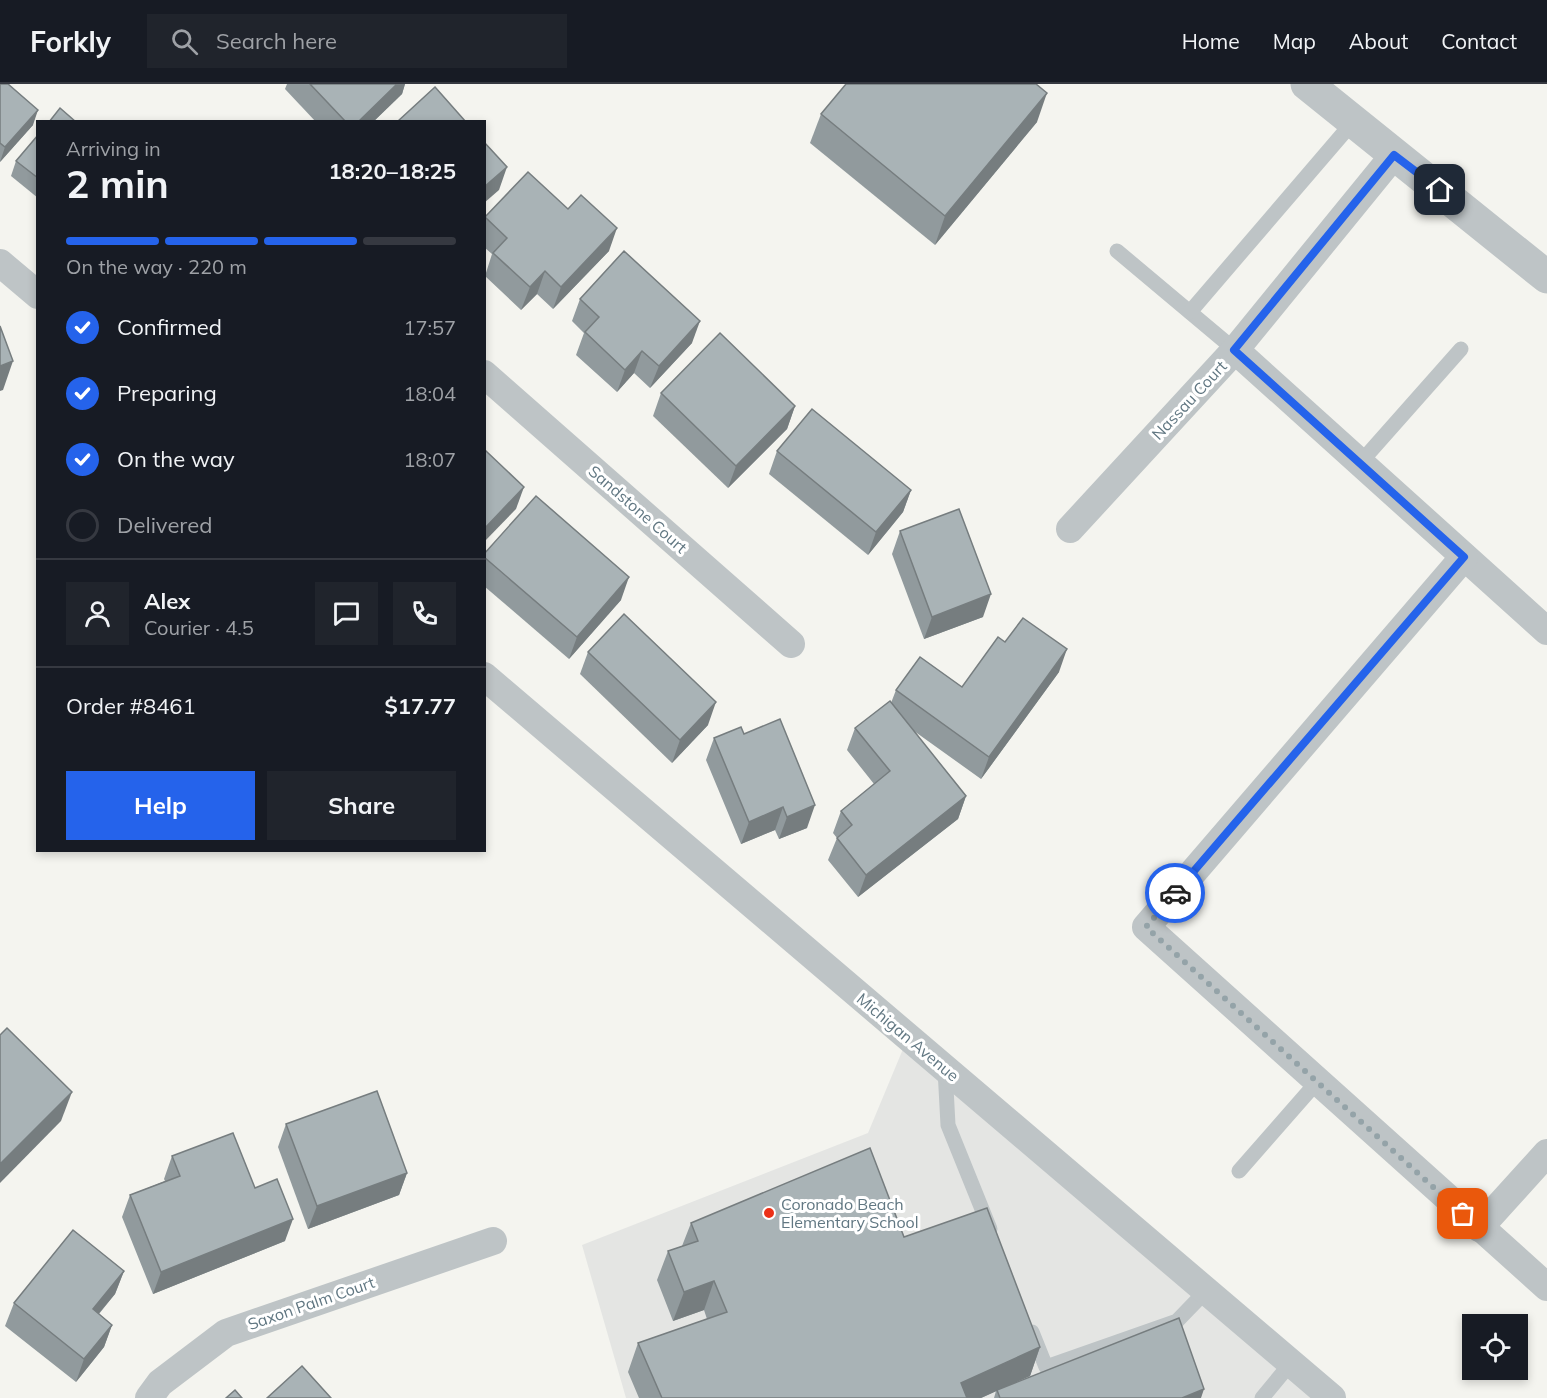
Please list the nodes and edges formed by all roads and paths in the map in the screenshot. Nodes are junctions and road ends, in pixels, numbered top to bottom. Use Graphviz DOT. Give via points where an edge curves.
graph roads {
  1 [pos="1313,86"];
  2 [pos="1353,122"];
  3 [pos="1394,155"];
  4 [pos="1118,251"];
  5 [pos="0,263"];
  6 [pos="1547,277"];
  7 [pos="36,293"];
  8 [pos="1190,312"];
  9 [pos="1461,348"];
  10 [pos="1234,350"];
  11 [pos="486,376"];
  12 [pos="1360,463"];
  13 [pos="1070,529"];
  14 [pos="1464,557"];
  15 [pos="1547,631"];
  16 [pos="791,644"];
  17 [pos="486,678"];
  18 [pos="945,1069"];
  19 [pos="1317,1082"];
  20 [pos="1547,1153"];
  21 [pos="1239,1172"];
  22 [pos="1479,1228"];
  23 [pos="994,1239"];
  24 [pos="493,1241"];
  25 [pos="1547,1287"];
  26 [pos="1206,1291"];
  27 [pos="1024,1313"];
  28 [pos="1290,1363"];
  29 [pos="149,1398"];
  30 [pos="1263,1398"];
  31 [pos="1332,1398"];
  1 -- 2 [label="street"];
  2 -- 3 [label="street"];
  2 -- 8 [label="lane"];
  3 -- 6 [label="street"];
  3 -- 10 [label="street, Nassau Court"];
  4 -- 8 [label="lane"];
  5 -- 7 [label="street"];
  8 -- 10 [label="lane"];
  9 -- 12 [label="lane"];
  10 -- 12 [label="street"];
  10 -- 13 [label="street, Nassau Court"];
  11 -- 16 [label="street, Sandstone Court"];
  12 -- 14 [label="street"];
  14 -- 15 [label="street"];
  14 -- 19 [label="street" via="1146,927"];
  17 -- 18 [label="street, Michigan Avenue"];
  18 -- 23 [label="lane" via="948,1125"];
  18 -- 26 [label="street, Michigan Avenue"];
  19 -- 21 [label="lane"];
  19 -- 22 [label="street"];
  20 -- 22 [label="street"];
  22 -- 25 [label="street"];
  24 -- 29 [label="street, Saxon Palm Court" via="225,1333 160,1383"];
  26 -- 27 [label="lane" via="1177,1321 1046,1367"];
  26 -- 28 [label="street, Michigan Avenue"];
  28 -- 30 [label="lane"];
  28 -- 31 [label="street, Michigan Avenue"];
}
